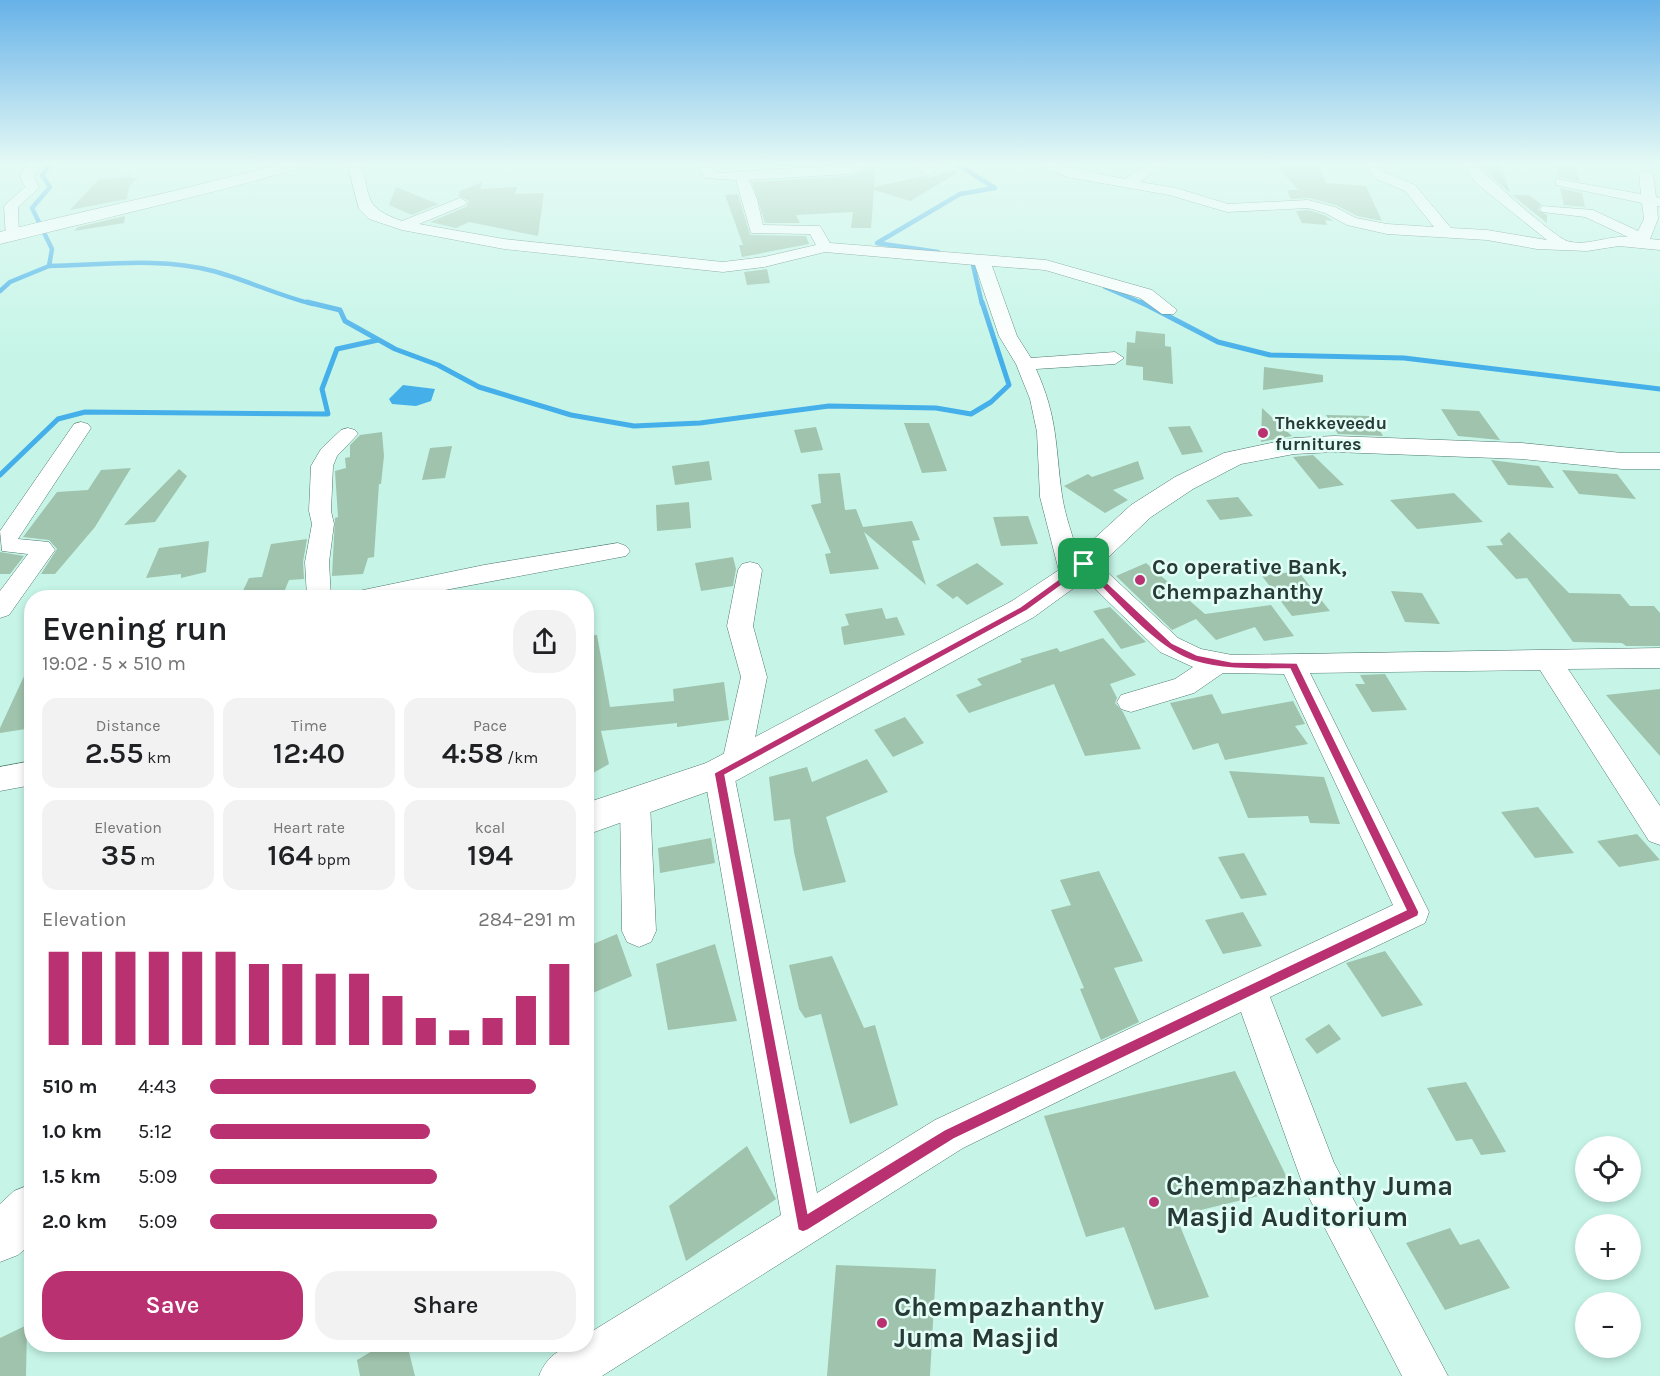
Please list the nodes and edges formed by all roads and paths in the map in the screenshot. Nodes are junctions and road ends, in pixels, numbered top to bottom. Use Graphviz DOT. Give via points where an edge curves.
graph roads {
  1 [pos="43,226"];
  2 [pos="403,226"];
  3 [pos="755,226"];
  4 [pos="1369,226"];
  5 [pos="1441,226"];
  6 [pos="1539,226"];
  7 [pos="1614,226"];
  8 [pos="1648,226"];
  9 [pos="1446,232"];
  10 [pos="6,236"];
  11 [pos="1642,240"];
  12 [pos="1563,245"];
  13 [pos="1660,245"];
  14 [pos="825,247"];
  15 [pos="982,261"];
  16 [pos="1168,310"];
  17 [pos="1115,358"];
  18 [pos="1026,364"];
  19 [pos="81,428"];
  20 [pos="348,434"];
  21 [pos="1660,461"];
  22 [pos="618,551"];
  23 [pos="750,570"];
  24 [pos="1078,570"];
  25 [pos="319,590"];
  26 [pos="402,590"];
  27 [pos="0,609"];
  28 [pos="1660,658"];
  29 [pos="1547,659"];
  30 [pos="1218,663"];
  31 [pos="1293,666"];
  32 [pos="1131,702"];
  33 [pos="728,768"];
  34 [pos="24,774"];
  35 [pos="0,779"];
  36 [pos="635,803"];
  37 [pos="594,816"];
  38 [pos="1660,832"];
  39 [pos="639,931"];
  40 [pos="1250,989"];
  41 [pos="24,1216"];
  42 [pos="803,1225"];
  43 [pos="0,1237"];
  44 [pos="561,1376"];
  45 [pos="1426,1376"];
  1 -- 10 [label="main road"];
  2 -- 14 [label="street" via="504,244 723,267"];
  3 -- 14 [label="street" via="756,230 815,230"];
  4 -- 9 [label="street"];
  5 -- 9 [label="street"];
  6 -- 12 [label="street"];
  7 -- 11 [label="street"];
  8 -- 11 [label="street"];
  9 -- 12 [label="street"];
  11 -- 12 [label="street"];
  11 -- 13 [label="street"];
  14 -- 15 [label="street"];
  15 -- 16 [label="street" via="1047,265 1146,294"];
  15 -- 18 [label="street" via="1008,336"];
  17 -- 18 [label="street"];
  18 -- 24 [label="street" via="1040,399 1047,432 1051,497"];
  19 -- 27 [label="street" via="6,539 10,546 43,550"];
  20 -- 25 [label="street" via="328,453 322,466"];
  21 -- 24 [label="main road" via="1522,451 1294,446 1233,458 1184,483 1141,511"];
  22 -- 26 [label="street"];
  23 -- 33 [label="street" via="740,626 754,677"];
  24 -- 30 [label="street" via="1169,645 1195,658"];
  24 -- 33 [label="main road" via="1023,609"];
  28 -- 29 [label="street"];
  29 -- 31 [label="street"];
  29 -- 38 [label="street"];
  30 -- 31 [label="street"];
  30 -- 32 [label="street" via="1184,686"];
  31 -- 40 [label="street" via="1413,912"];
  33 -- 36 [label="main road"];
  33 -- 42 [label="street"];
  34 -- 35 [label="street"];
  36 -- 37 [label="main road"];
  36 -- 39 [label="street"];
  40 -- 42 [label="street" via="949,1134"];
  40 -- 45 [label="street" via="1318,1174"];
  41 -- 43 [label="main road"];
  42 -- 44 [label="street"];
}
